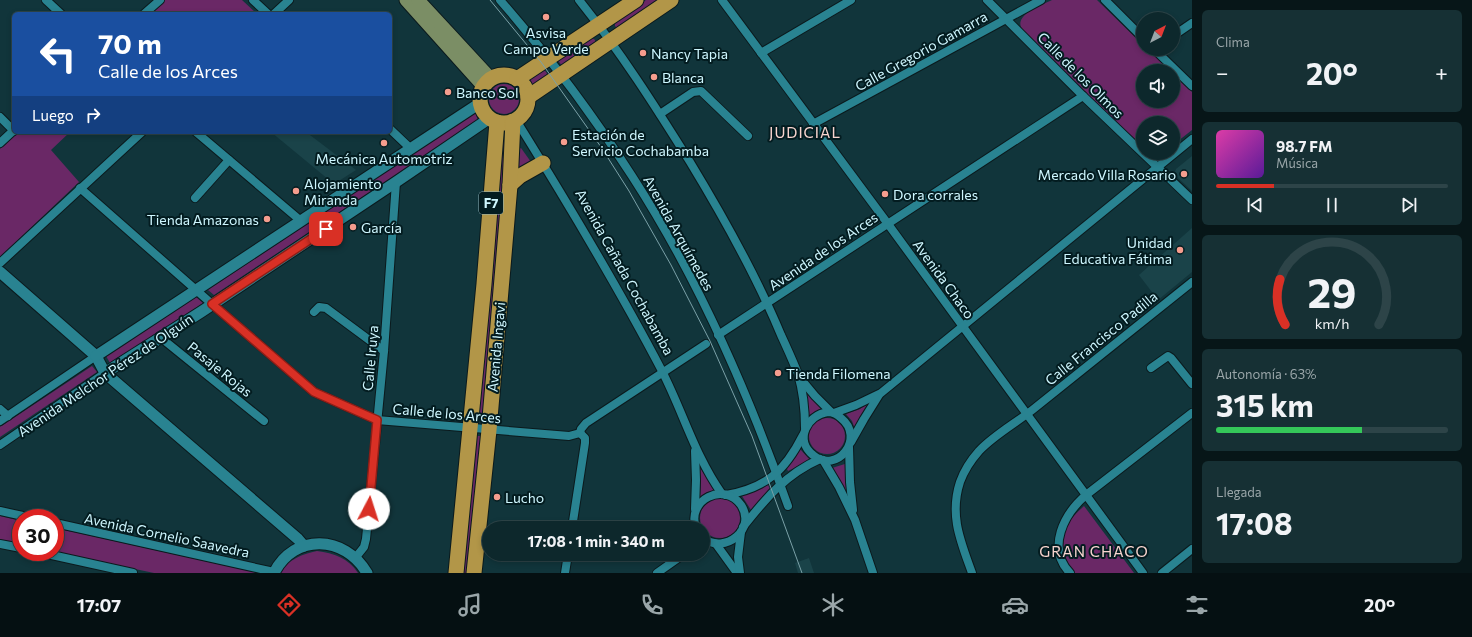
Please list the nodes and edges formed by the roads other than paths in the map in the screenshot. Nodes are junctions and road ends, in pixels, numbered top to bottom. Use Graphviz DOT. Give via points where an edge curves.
graph roads {
  1 [pos="46,0"];
  2 [pos="160,0"];
  3 [pos="254,0"];
  4 [pos="289,0"];
  5 [pos="406,0"];
  6 [pos="418,0"];
  7 [pos="500,0"];
  8 [pos="579,0"];
  9 [pos="636,0"];
  10 [pos="672,0"];
  11 [pos="722,0"];
  12 [pos="851,0"];
  13 [pos="987,0"];
  14 [pos="1041,0"];
  15 [pos="1105,0"];
  16 [pos="59,12"];
  17 [pos="146,12"];
  18 [pos="266,12"];
  19 [pos="276,12"];
  20 [pos="1007,19"];
  21 [pos="1192,23"];
  22 [pos="598,24"];
  23 [pos="1136,31"];
  24 [pos="1180,31"];
  25 [pos="610,41"];
  26 [pos="761,53"];
  27 [pos="1161,56"];
  28 [pos="548,58"];
  29 [pos="560,74"];
  30 [pos="517,79"];
  31 [pos="487,83"];
  32 [pos="1192,86"];
  33 [pos="1083,96"];
  34 [pos="528,97"];
  35 [pos="480,103"];
  36 [pos="660,114"];
  37 [pos="0,117"];
  38 [pos="493,120"];
  39 [pos="514,121"];
  40 [pos="813,124"];
  41 [pos="12,129"];
  42 [pos="392,131"];
  43 [pos="12,133"];
  44 [pos="140,134"];
  45 [pos="198,134"];
  46 [pos="748,136"];
  47 [pos="1192,139"];
  48 [pos="0,143"];
  49 [pos="410,148"];
  50 [pos="229,160"];
  51 [pos="543,163"];
  52 [pos="1156,167"];
  53 [pos="396,182"];
  54 [pos="510,185"];
  55 [pos="80,188"];
  56 [pos="195,198"];
  57 [pos="1192,200"];
  58 [pos="301,221"];
  59 [pos="888,224"];
  60 [pos="0,263"];
  61 [pos="0,272"];
  62 [pos="1192,282"];
  63 [pos="197,290"];
  64 [pos="768,303"];
  65 [pos="212,304"];
  66 [pos="314,312"];
  67 [pos="963,327"];
  68 [pos="718,335"];
  69 [pos="160,337"];
  70 [pos="706,344"];
  71 [pos="384,351"];
  72 [pos="96,356"];
  73 [pos="1151,368"];
  74 [pos="662,372"];
  75 [pos="105,373"];
  76 [pos="798,374"];
  77 [pos="1192,384"];
  78 [pos="881,393"];
  79 [pos="0,409"];
  80 [pos="833,412"];
  81 [pos="1192,413"];
  82 [pos="1027,415"];
  83 [pos="8,416"];
  84 [pos="377,420"];
  85 [pos="0,421"];
  86 [pos="264,421"];
  87 [pos="470,428"];
  88 [pos="488,430"];
  89 [pos="804,431"];
  90 [pos="580,433"];
  91 [pos="0,445"];
  92 [pos="850,445"];
  93 [pos="695,446"];
  94 [pos="821,460"];
  95 [pos="776,474"];
  96 [pos="780,485"];
  97 [pos="724,494"];
  98 [pos="1086,495"];
  99 [pos="788,506"];
  100 [pos="0,511"];
  101 [pos="12,514"];
  102 [pos="694,516"];
  103 [pos="855,520"];
  104 [pos="573,521"];
  105 [pos="692,521"];
  106 [pos="695,521"];
  107 [pos="64,525"];
  108 [pos="742,529"];
  109 [pos="0,544"];
  110 [pos="710,544"];
  111 [pos="12,546"];
  112 [pos="304,546"];
  113 [pos="1192,548"];
  114 [pos="356,557"];
  115 [pos="64,558"];
  116 [pos="567,561"];
  117 [pos="669,561"];
  118 [pos="673,561"];
  119 [pos="664,567"];
  120 [pos="274,572"];
  121 [pos="133,573"];
  122 [pos="367,573"];
  123 [pos="456,573"];
  124 [pos="474,573"];
  125 [pos="566,573"];
  126 [pos="657,573"];
  127 [pos="737,573"];
  128 [pos="740,573"];
  129 [pos="874,573"];
  130 [pos="972,573"];
  131 [pos="1070,573"];
  132 [pos="1143,573"];
  133 [pos="1162,573"];
  1 -- 16 [label="street"];
  2 -- 17 [label="street"];
  3 -- 18 [label="street"];
  4 -- 19 [label="street"];
  5 -- 31 [label="main road"];
  6 -- 31 [label="main road"];
  7 -- 28 [label="street, Avenida Arquímedes"];
  8 -- 22 [label="street"];
  9 -- 22 [label="highway"];
  10 -- 25 [label="highway"];
  11 -- 26 [label="street, Avenida Chaco"];
  12 -- 26 [label="street"];
  13 -- 20 [label="street, Calle de los Olmos"];
  14 -- 20 [label="street, Calle Gregorio Gamarra"];
  15 -- 23 [label="street"];
  20 -- 33 [label="street, Calle de los Olmos"];
  20 -- 40 [label="street, Calle Gregorio Gamarra"];
  21 -- 24 [label="street"];
  22 -- 25 [label="street"];
  22 -- 28 [label="highway"];
  25 -- 29 [label="highway"];
  25 -- 36 [label="street"];
  26 -- 40 [label="street, Avenida Chaco"];
  27 -- 32 [label="street"];
  28 -- 29 [label="street, Avenida Arquímedes"];
  28 -- 30 [label="highway"];
  29 -- 34 [label="highway"];
  29 -- 68 [label="street, Avenida Arquímedes" via="603,131 633,177 663,228"];
  30 -- 31 [label="highway" via="505,75 497,76"];
  30 -- 34 [label="highway"];
  31 -- 35 [label="highway" via="481,94"];
  33 -- 52 [label="street, Calle de los Olmos"];
  33 -- 59 [label="street, Avenida de los Arces"];
  34 -- 39 [label="highway" via="526,110"];
  35 -- 38 [label="highway"];
  35 -- 49 [label="street, Avenida Melchor Pérez de Olguín"];
  36 -- 46 [label="street" via="693,92 701,91"];
  36 -- 64 [label="street" via="713,200"];
  37 -- 41 [label="street"];
  38 -- 39 [label="highway" via="505,123"];
  38 -- 53 [label="street, Avenida Melchor Pérez de Olguín"];
  38 -- 87 [label="highway, Avenida Ingavi / F7" via="484,284"];
  39 -- 51 [label="street, Avenida Cañada Cochabamba"];
  39 -- 54 [label="highway, Avenida Ingavi"];
  40 -- 59 [label="street, Avenida Chaco"];
  42 -- 49 [label="street"];
  43 -- 48 [label="street"];
  44 -- 55 [label="street"];
  45 -- 50 [label="street"];
  47 -- 52 [label="street"];
  49 -- 58 [label="street, Avenida Melchor Pérez de Olguín"];
  50 -- 56 [label="street"];
  50 -- 58 [label="street"];
  51 -- 54 [label="highway"];
  51 -- 74 [label="street, Avenida Cañada Cochabamba" via="597,252"];
  52 -- 57 [label="street, Calle de los Olmos"];
  52 -- 67 [label="street"];
  53 -- 65 [label="street, Avenida Melchor Pérez de Olguín"];
  53 -- 71 [label="street, Calle Iruya"];
  54 -- 88 [label="highway, Avenida Ingavi"];
  55 -- 60 [label="street"];
  55 -- 63 [label="street, Calle de los Arces"];
  58 -- 63 [label="street, Avenida Melchor Pérez de Olguín"];
  59 -- 64 [label="street, Avenida de los Arces"];
  59 -- 67 [label="street, Avenida Chaco"];
  61 -- 72 [label="street"];
  62 -- 82 [label="street, Calle Francisco Padilla"];
  63 -- 65 [label="street, Calle de los Arces"];
  63 -- 72 [label="street, Avenida Melchor Pérez de Olguín"];
  64 -- 68 [label="street, Avenida de los Arces"];
  64 -- 76 [label="street"];
  65 -- 69 [label="street, Avenida Melchor Pérez de Olguín"];
  65 -- 84 [label="street, Calle de los Arces" via="314,392"];
  66 -- 71 [label="street" via="319,307 326,308"];
  67 -- 78 [label="street"];
  67 -- 82 [label="street, Avenida Chaco"];
  68 -- 95 [label="street, Avenida Arquímedes" via="740,382"];
  69 -- 75 [label="street, Avenida Melchor Pérez de Olguín"];
  69 -- 86 [label="street, Pasaje Rojas"];
  70 -- 74 [label="street"];
  71 -- 84 [label="street, Calle Iruya"];
  72 -- 75 [label="street"];
  72 -- 83 [label="street, Avenida Melchor Pérez de Olguín"];
  73 -- 77 [label="street" via="1168,356"];
  74 -- 90 [label="street" via="586,423"];
  74 -- 93 [label="street, Avenida Cañada Cochabamba"];
  75 -- 91 [label="street, Avenida Melchor Pérez de Olguín"];
  75 -- 112 [label="street"];
  76 -- 80 [label="street" via="815,396"];
  76 -- 89 [label="street" via="804,402"];
  78 -- 80 [label="street"];
  78 -- 92 [label="street"];
  79 -- 83 [label="street"];
  80 -- 89 [label="street" via="817,415"];
  80 -- 92 [label="street" via="844,420 849,428"];
  81 -- 98 [label="street"];
  82 -- 98 [label="street, Avenida Chaco"];
  82 -- 130 [label="street, Calle Francisco Padilla" via="986,444 968,465 960,482 955,514 957,530"];
  83 -- 85 [label="street, Avenida Melchor Pérez de Olguín"];
  84 -- 87 [label="street, Calle de los Arces"];
  84 -- 114 [label="street, Calle Iruya" via="366,539 364,547"];
  87 -- 88 [label="street, Calle de los Arces"];
  87 -- 123 [label="highway, Avenida Ingavi / F7"];
  88 -- 90 [label="street, Calle de los Arces" via="569,436"];
  88 -- 124 [label="highway, Avenida Ingavi"];
  89 -- 94 [label="street" via="804,443 808,450"];
  89 -- 95 [label="street" via="790,459"];
  90 -- 104 [label="street" via="585,438 585,443"];
  92 -- 94 [label="street" via="839,457"];
  92 -- 103 [label="street" via="850,482"];
  93 -- 97 [label="street, Avenida Cañada Cochabamba" via="707,471"];
  93 -- 102 [label="street, Avenida Cañada Cochabamba"];
  94 -- 96 [label="street" via="797,471"];
  94 -- 103 [label="street" via="839,487"];
  95 -- 96 [label="street, Avenida Arquímedes"];
  95 -- 97 [label="street" via="753,488"];
  96 -- 99 [label="street, Avenida Arquímedes"];
  96 -- 108 [label="street"];
  97 -- 102 [label="street" via="713,495 703,500 696,508"];
  97 -- 108 [label="street" via="734,498 742,507 745,519"];
  98 -- 131 [label="street" via="1072,510 1060,534 1061,558"];
  98 -- 132 [label="street, Avenida Chaco"];
  100 -- 101 [label="street"];
  102 -- 105 [label="street"];
  102 -- 106 [label="street"];
  103 -- 129 [label="street"];
  107 -- 120 [label="street, Avenida Cornelio Saavedra"];
  108 -- 110 [label="street" via="729,541"];
  108 -- 128 [label="street" via="738,557"];
  109 -- 111 [label="street"];
  110 -- 127 [label="street"];
  112 -- 114 [label="street" via="330,544"];
  112 -- 120 [label="street" via="284,559"];
  113 -- 133 [label="street"];
  114 -- 122 [label="street"];
  115 -- 121 [label="street"];
  116 -- 125 [label="street"];
  117 -- 119 [label="street"];
  118 -- 119 [label="street"];
  119 -- 126 [label="street"];
}
